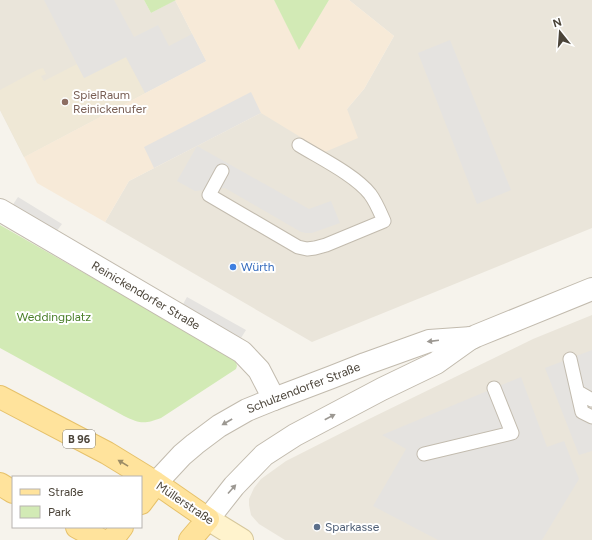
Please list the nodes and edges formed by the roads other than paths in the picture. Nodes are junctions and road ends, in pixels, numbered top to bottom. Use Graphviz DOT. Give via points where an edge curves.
graph roads {
  1 [pos="299,145"];
  2 [pos="222,171"];
  3 [pos="0,210"];
  4 [pos="592,289"];
  5 [pos="472,338"];
  6 [pos="570,359"];
  7 [pos="494,388"];
  8 [pos="578,392"];
  9 [pos="0,397"];
  10 [pos="274,399"];
  11 [pos="592,400"];
  12 [pos="592,417"];
  13 [pos="424,454"];
  14 [pos="156,483"];
  15 [pos="0,484"];
  16 [pos="12,491"];
  17 [pos="142,502"];
  18 [pos="208,519"];
  19 [pos="79,528"];
  20 [pos="121,528"];
  21 [pos="101,540"];
  22 [pos="112,540"];
  23 [pos="190,540"];
  24 [pos="242,540"];
  1 -- 2 [label="lane" via="359,182 370,194 384,221 326,245 307,249 298,247 209,194"];
  3 -- 10 [label="street, Reinickendorfer Straße" via="242,352 259,370"];
  4 -- 5 [label="street, Schulzendorfer Straße"];
  5 -- 10 [label="street, Schulzendorfer Straße, one-way" via="429,341"];
  18 -- 5 [label="street, Schulzendorfer Straße, one-way" via="234,486 264,455 295,435 436,363"];
  6 -- 8 [label="lane"];
  7 -- 13 [label="lane" via="512,433"];
  8 -- 11 [label="lane"];
  8 -- 12 [label="lane" via="582,412"];
  14 -- 9 [label="main road, Müllerstraße / B 96, one-way" via="106,453"];
  10 -- 14 [label="street, Schulzendorfer Straße, one-way" via="247,410 220,426 182,455"];
  14 -- 17 [label="main road"];
  14 -- 18 [label="main road, Müllerstraße / B 96"];
  15 -- 16 [label="main road"];
  18 -- 23 [label="main road"];
  18 -- 24 [label="main road, Müllerstraße"];
  19 -- 21 [label="main road"];
  20 -- 22 [label="main road"];
}
